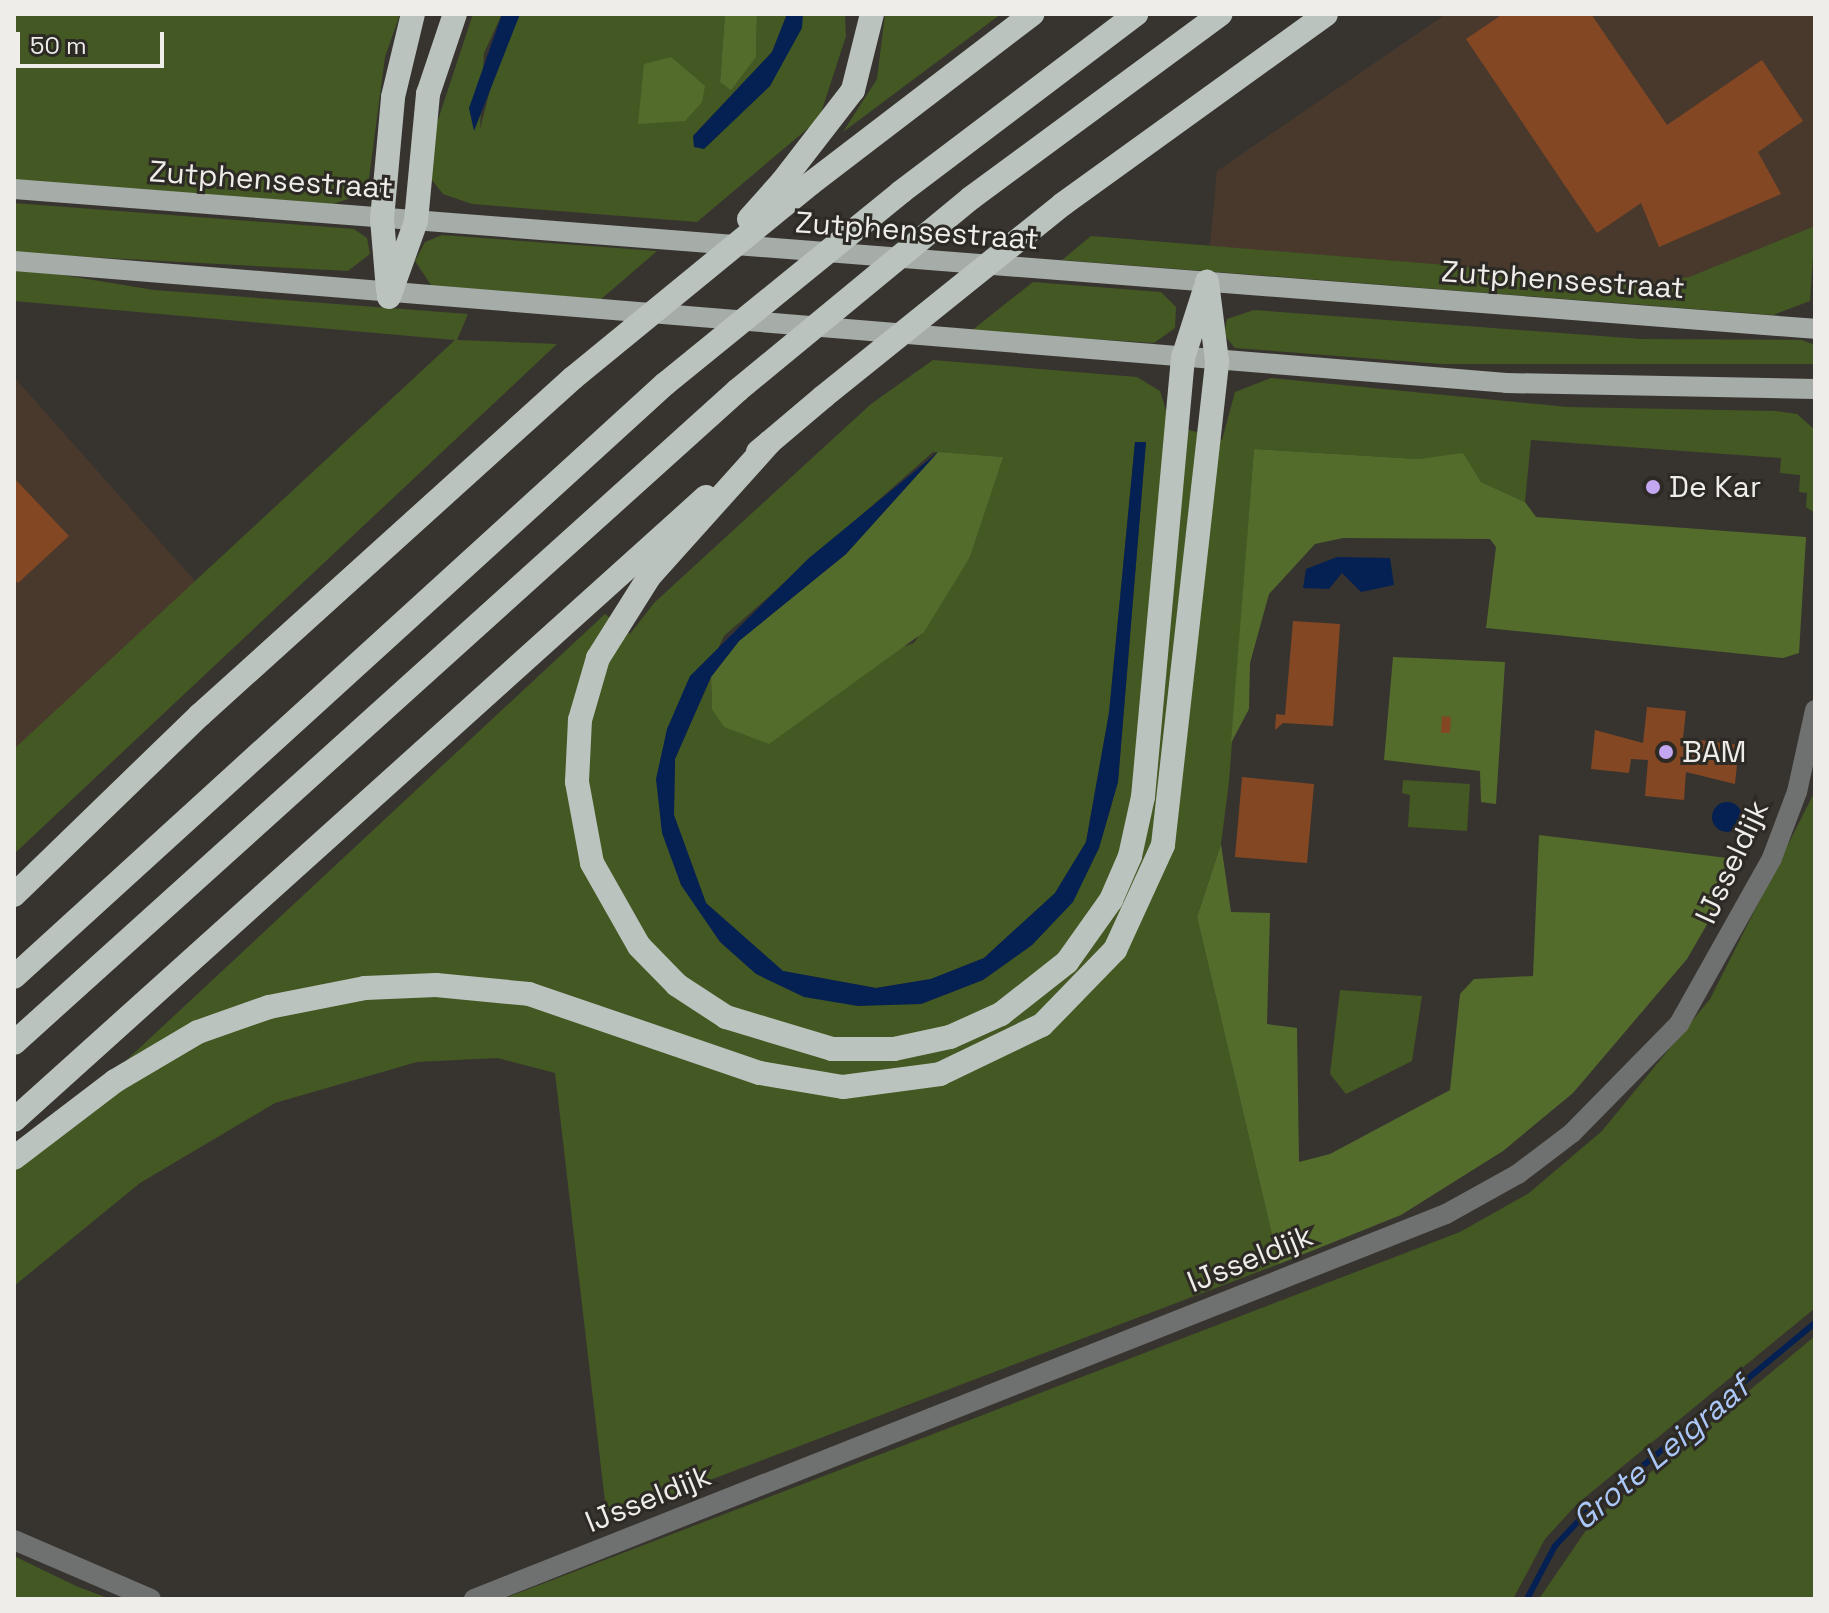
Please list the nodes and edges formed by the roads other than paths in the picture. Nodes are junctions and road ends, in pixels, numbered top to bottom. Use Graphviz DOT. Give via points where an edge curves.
graph roads {
  1 [pos="413,14"];
  2 [pos="455,14"];
  3 [pos="872,14"];
  4 [pos="1032,14"];
  5 [pos="1136,14"];
  6 [pos="1221,14"];
  7 [pos="1326,14"];
  8 [pos="14,189"];
  9 [pos="382,219"];
  10 [pos="416,221"];
  11 [pos="14,261"];
  12 [pos="702,273"];
  13 [pos="1207,282"];
  14 [pos="389,297"];
  15 [pos="1815,329"];
  16 [pos="1183,358"];
  17 [pos="1217,361"];
  18 [pos="1815,389"];
  19 [pos="770,442"];
  20 [pos="1815,710"];
  21 [pos="14,895"];
  22 [pos="14,977"];
  23 [pos="14,1043"];
  24 [pos="14,1120"];
  25 [pos="14,1158"];
  26 [pos="14,1540"];
  27 [pos="151,1599"];
  28 [pos="474,1599"];
  1 -- 9 [label="highway" via="393,97"];
  2 -- 10 [label="highway" via="428,94"];
  3 -- 12 [label="highway, bridge" via="853,90"];
  4 -- 12 [label="highway, bridge"];
  5 -- 22 [label="highway, bridge" via="901,192 665,384"];
  6 -- 23 [label="highway, bridge" via="971,198 738,390"];
  7 -- 19 [label="highway, bridge" via="1063,204"];
  8 -- 9 [label="main road, Zutphensestraat"];
  9 -- 10 [label="main road, Zutphensestraat"];
  9 -- 14 [label="highway"];
  10 -- 13 [label="main road, Zutphensestraat"];
  10 -- 14 [label="highway"];
  11 -- 14 [label="main road"];
  12 -- 21 [label="highway, bridge" via="573,378 200,715"];
  13 -- 15 [label="main road, Zutphensestraat"];
  13 -- 16 [label="highway"];
  13 -- 17 [label="highway"];
  14 -- 16 [label="main road"];
  16 -- 17 [label="main road"];
  16 -- 19 [label="highway" via="1143,797 1130,856 1097,922 1048,980 1001,1014 921,1045 863,1051 804,1045 697,1000 625,927 585,837 577,782 580,720 598,658 649,577"];
  17 -- 18 [label="main road" via="1506,383"];
  17 -- 25 [label="highway" via="1163,845 1115,950 1061,1011 1020,1040 909,1082 812,1084 529,994 436,985 365,988 269,1007 198,1032 115,1081"];
  19 -- 24 [label="highway"];
  20 -- 28 [label="street, IJsseldijk" via="1797,792 1772,858 1679,1024 1572,1133 1518,1174 1446,1214"];
  26 -- 27 [label="street"];
}
